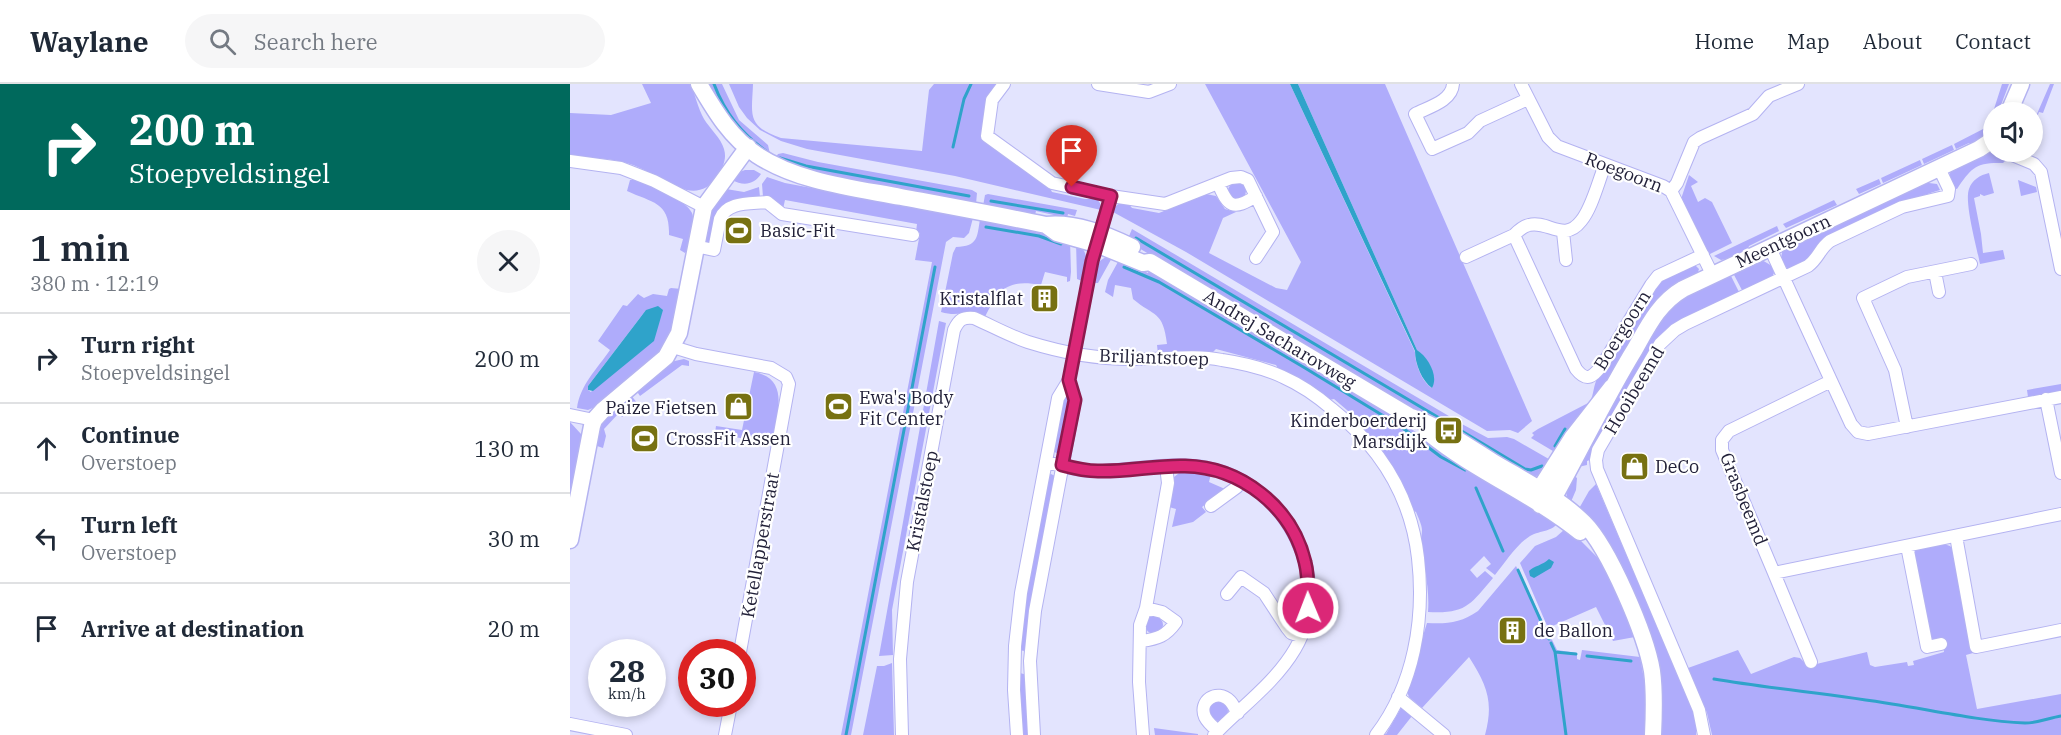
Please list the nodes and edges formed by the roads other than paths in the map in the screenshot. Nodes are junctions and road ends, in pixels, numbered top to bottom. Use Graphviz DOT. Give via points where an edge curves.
graph roads {
  1 [pos="699,84"];
  2 [pos="1004,84"];
  3 [pos="1098,84"];
  4 [pos="1170,84"];
  5 [pos="1453,84"];
  6 [pos="1521,84"];
  7 [pos="1798,84"];
  8 [pos="2020,84"];
  9 [pos="1138,87"];
  10 [pos="1528,99"];
  11 [pos="2013,102"];
  12 [pos="1983,147"];
  13 [pos="744,152"];
  14 [pos="570,161"];
  15 [pos="2029,162"];
  16 [pos="1605,165"];
  17 [pos="1939,168"];
  18 [pos="1218,183"];
  19 [pos="1671,191"];
  20 [pos="1111,196"];
  21 [pos="1256,196"];
  22 [pos="704,207"];
  23 [pos="1563,232"];
  24 [pos="1514,235"];
  25 [pos="913,236"];
  26 [pos="1098,239"];
  27 [pos="695,246"];
  28 [pos="1770,248"];
  29 [pos="1703,255"];
  30 [pos="1466,257"];
  31 [pos="1256,258"];
  32 [pos="1566,260"];
  33 [pos="1971,264"];
  34 [pos="2061,269"];
  35 [pos="1935,272"];
  36 [pos="1713,274"];
  37 [pos="1783,278"];
  38 [pos="1939,292"];
  39 [pos="673,346"];
  40 [pos="1075,352"];
  41 [pos="1069,380"];
  42 [pos="1831,381"];
  43 [pos="2061,397"];
  44 [pos="2046,399"];
  45 [pos="570,415"];
  46 [pos="594,420"];
  47 [pos="1907,427"];
  48 [pos="1046,462"];
  49 [pos="1062,465"];
  50 [pos="1166,466"];
  51 [pos="2061,473"];
  52 [pos="1240,480"];
  53 [pos="1544,498"];
  54 [pos="1211,506"];
  55 [pos="2061,514"];
  56 [pos="1956,536"];
  57 [pos="570,540"];
  58 [pos="1907,546"];
  59 [pos="1774,573"];
  60 [pos="1227,594"];
  61 [pos="1146,608"];
  62 [pos="2061,630"];
  63 [pos="1300,636"];
  64 [pos="742,639"];
  65 [pos="1141,641"];
  66 [pos="1941,644"];
  67 [pos="1015,661"];
  68 [pos="1030,661"];
  69 [pos="1811,662"];
  70 [pos="1398,697"];
  71 [pos="1238,713"];
  72 [pos="728,717"];
  73 [pos="570,724"];
  74 [pos="1216,733"];
  75 [pos="1443,734"];
  76 [pos="626,735"];
  77 [pos="725,735"];
  78 [pos="902,735"];
  79 [pos="1017,735"];
  80 [pos="1034,735"];
  81 [pos="1143,735"];
  82 [pos="1376,735"];
  83 [pos="1653,735"];
  84 [pos="1704,735"];
  1 -- 13 [label="street, Andrej Sacharovweg"];
  2 -- 20 [label="street" via="992,100 987,136 1052,183"];
  3 -- 9 [label="street"];
  4 -- 9 [label="street" via="1153,92"];
  5 -- 10 [label="street" via="1447,98 1415,114 1432,149"];
  6 -- 10 [label="street, Roegoorn"];
  7 -- 19 [label="street" via="1769,96 1753,114 1694,142"];
  8 -- 11 [label="street"];
  10 -- 16 [label="street, Roegoorn" via="1557,146"];
  12 -- 17 [label="street, Meentgoorn"];
  13 -- 22 [label="street"];
  13 -- 26 [label="street, Andrej Sacharovweg" via="818,181 1046,225 1070,225"];
  14 -- 22 [label="street" via="621,168"];
  15 -- 34 [label="street" via="2041,172"];
  16 -- 19 [label="street, Roegoorn"];
  16 -- 23 [label="street" via="1584,219"];
  17 -- 28 [label="street, Meentgoorn"];
  17 -- 37 [label="street, Hooibeemd" via="1949,189 1948,196 1902,207 1830,241 1814,263"];
  18 -- 20 [label="street" via="1165,204"];
  18 -- 21 [label="street" via="1241,177 1248,180"];
  18 -- 21 [label="street" via="1225,199 1232,204 1241,205"];
  19 -- 29 [label="street, Roegoorn"];
  20 -- 26 [label="street"];
  21 -- 31 [label="street" via="1273,232"];
  22 -- 27 [label="street"];
  23 -- 24 [label="street" via="1535,224"];
  23 -- 32 [label="street"];
  24 -- 29 [label="street, Boergoorn" via="1576,369 1586,378 1603,364 1658,276"];
  24 -- 30 [label="street"];
  25 -- 27 [label="street" via="782,214 766,202 730,207 720,219 714,250"];
  26 -- 40 [label="street"];
  26 -- 53 [label="street, Andrej Sacharovweg" via="1146,255 1150,262 1409,416 1446,434"];
  27 -- 39 [label="street" via="679,333"];
  28 -- 36 [label="street, Meentgoorn"];
  28 -- 37 [label="street"];
  29 -- 36 [label="street, Roegoorn"];
  33 -- 35 [label="street"];
  35 -- 38 [label="street"];
  35 -- 47 [label="street" via="1907,277 1863,298 1895,370"];
  36 -- 53 [label="street, Meentgoorn" via="1667,299"];
  37 -- 42 [label="street"];
  37 -- 84 [label="street, Hooibeemd" via="1667,336 1602,441 1596,460 1699,710"];
  39 -- 46 [label="street" via="666,357"];
  39 -- 64 [label="street, Ketellapperstraat" via="771,368 786,377 789,384"];
  40 -- 41 [label="street"];
  40 -- 70 [label="street, Briljantstoep" via="1134,359 1188,356 1246,364 1305,388 1361,436 1391,474 1403,498 1416,543 1420,602 1417,638"];
  40 -- 78 [label="street, Kristalstoep" via="1028,342 974,318 958,321 907,582 900,659"];
  41 -- 48 [label="street" via="1058,398"];
  41 -- 49 [label="street" via="1075,400"];
  42 -- 47 [label="street" via="1858,432 1868,434"];
  42 -- 59 [label="street, Grasbeemd" via="1729,432 1722,440 1722,450"];
  43 -- 44 [label="street"];
  44 -- 47 [label="street"];
  44 -- 51 [label="street"];
  45 -- 46 [label="street"];
  46 -- 57 [label="street"];
  48 -- 49 [label="street"];
  48 -- 67 [label="street" via="1021,593"];
  49 -- 50 [label="street" via="1097,472"];
  49 -- 68 [label="street" via="1035,611"];
  50 -- 52 [label="street" via="1207,468"];
  50 -- 61 [label="street" via="1168,483"];
  52 -- 54 [label="street" via="1237,487"];
  52 -- 63 [label="street" via="1277,508 1297,539 1308,588 1308,608"];
  53 -- 83 [label="street, Andrej Sacharovweg" via="1570,510 1603,546 1649,657 1654,692"];
  55 -- 56 [label="street"];
  56 -- 58 [label="street"];
  56 -- 62 [label="street" via="1976,647"];
  58 -- 59 [label="street"];
  58 -- 66 [label="street" via="1927,647"];
  59 -- 69 [label="street, Grasbeemd"];
  60 -- 63 [label="street" via="1241,577 1264,593 1287,628"];
  61 -- 65 [label="street" via="1140,625"];
  61 -- 65 [label="street" via="1162,612 1176,622 1163,637"];
  63 -- 71 [label="street" via="1286,663"];
  65 -- 81 [label="street"];
  67 -- 68 [label="street"];
  67 -- 79 [label="street"];
  68 -- 80 [label="street"];
  70 -- 75 [label="street"];
  70 -- 82 [label="street, Briljantstoep"];
  71 -- 74 [label="street"];
  71 -- 74 [label="street" via="1226,698 1209,698 1204,713"];
  72 -- 77 [label="street"];
  73 -- 76 [label="street"];
}
